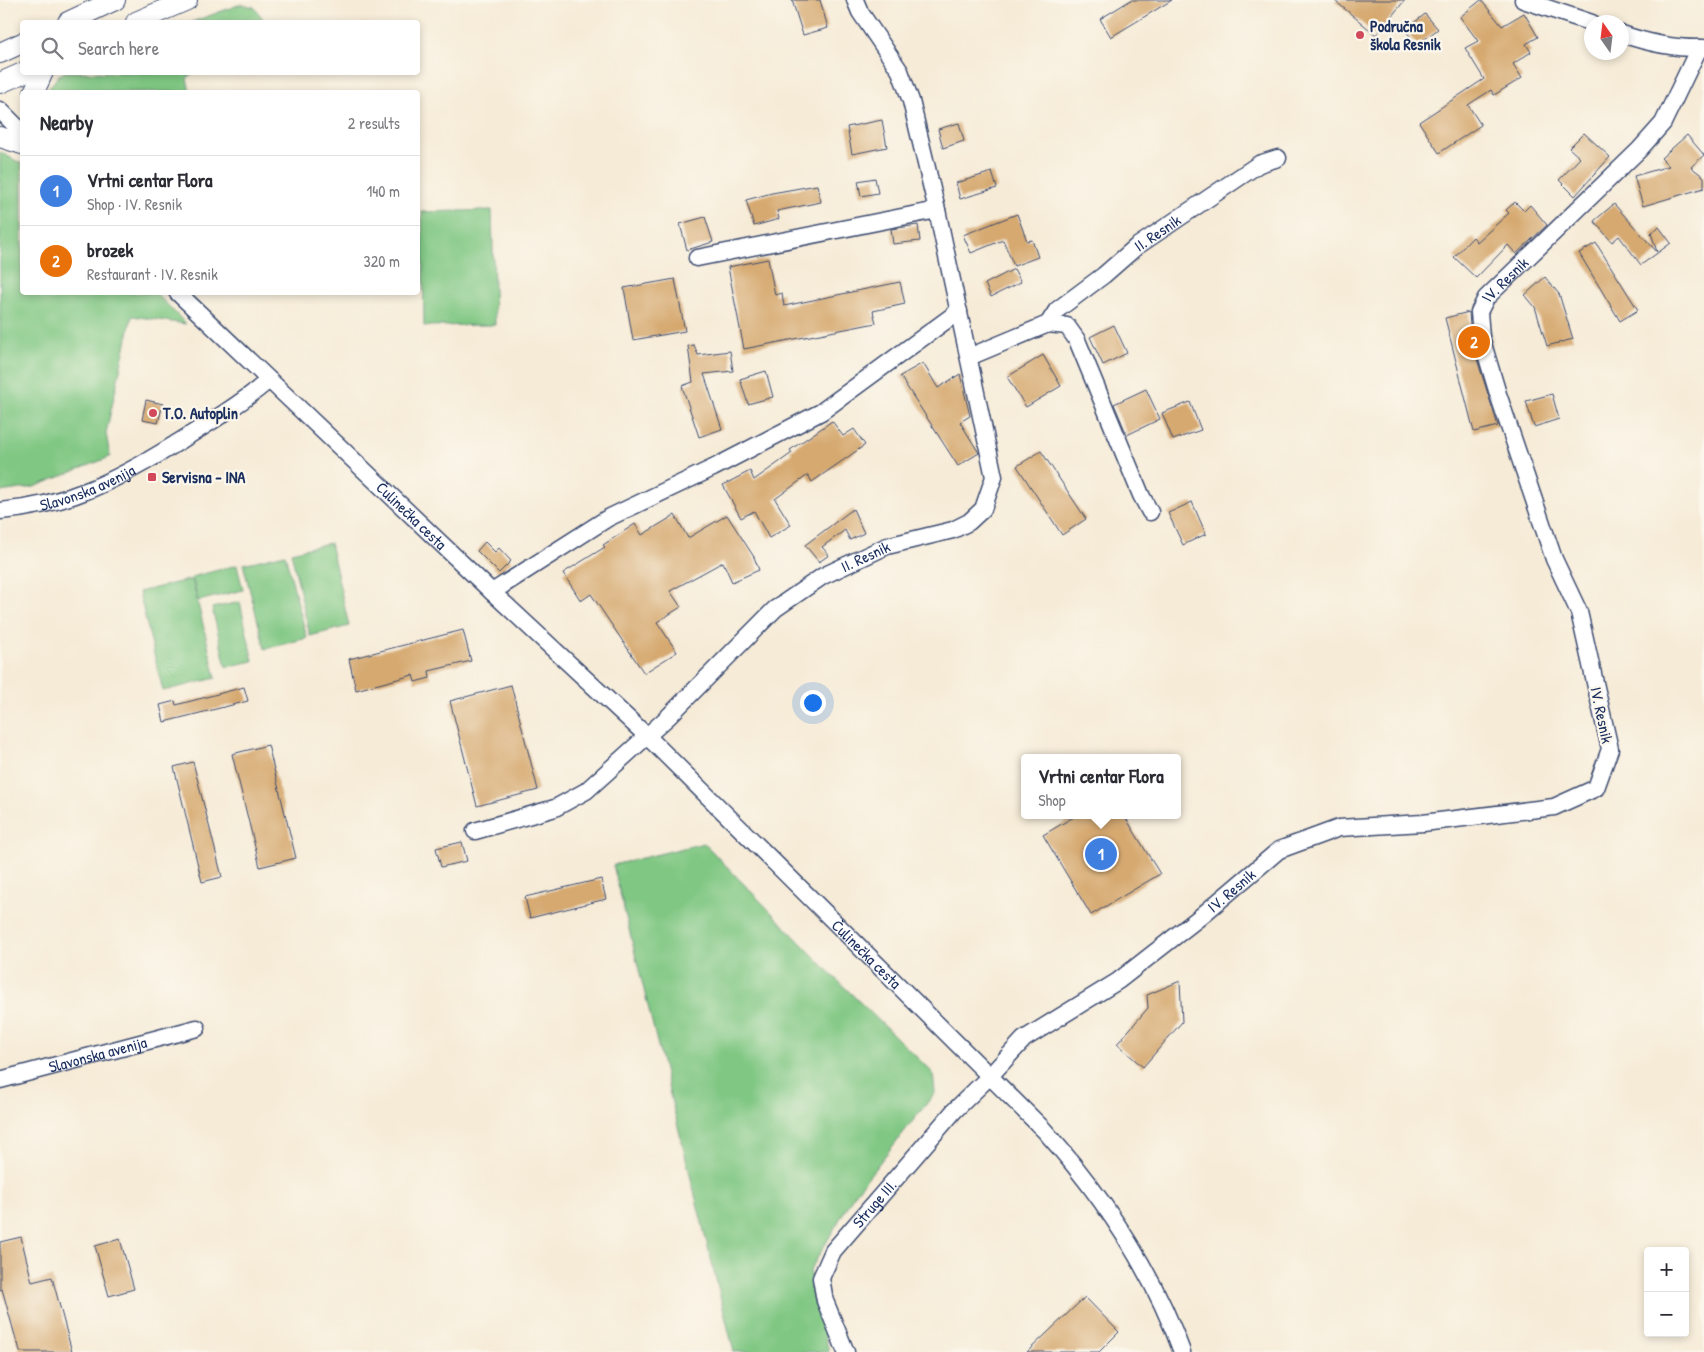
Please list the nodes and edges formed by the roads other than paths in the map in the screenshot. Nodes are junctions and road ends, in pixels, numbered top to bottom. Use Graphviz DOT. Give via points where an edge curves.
graph roads {
  1 [pos="115,0"];
  2 [pos="187,0"];
  3 [pos="855,0"];
  4 [pos="1523,0"];
  5 [pos="72,20"];
  6 [pos="141,20"];
  7 [pos="1584,20"];
  8 [pos="20,33"];
  9 [pos="0,36"];
  10 [pos="1629,36"];
  11 [pos="20,44"];
  12 [pos="1702,48"];
  13 [pos="0,53"];
  14 [pos="20,74"];
  15 [pos="42,75"];
  16 [pos="0,84"];
  17 [pos="35,90"];
  18 [pos="0,110"];
  19 [pos="20,130"];
  20 [pos="0,137"];
  21 [pos="20,143"];
  22 [pos="1278,158"];
  23 [pos="937,210"];
  24 [pos="697,258"];
  25 [pos="180,295"];
  26 [pos="959,312"];
  27 [pos="1048,324"];
  28 [pos="969,358"];
  29 [pos="269,380"];
  30 [pos="0,511"];
  31 [pos="1150,512"];
  32 [pos="492,592"];
  33 [pos="647,736"];
  34 [pos="476,831"];
  35 [pos="197,1028"];
  36 [pos="990,1076"];
  37 [pos="0,1080"];
  38 [pos="846,1352"];
  39 [pos="1182,1352"];
  1 -- 5 [label="main road"];
  2 -- 6 [label="main road"];
  3 -- 23 [label="street, II. Resnik" via="900,71 911,101"];
  4 -- 7 [label="street"];
  8 -- 9 [label="main road"];
  10 -- 12 [label="street" via="1667,46"];
  11 -- 13 [label="main road"];
  12 -- 36 [label="street, IV. Resnik" via="1663,123 1486,298 1479,312 1481,337 1498,394 1554,560 1579,612 1610,749 1596,788 1554,807 1423,823 1339,828 1279,850 1118,981 1024,1039"];
  14 -- 16 [label="main road"];
  15 -- 17 [label="main road"];
  18 -- 19 [label="street"];
  20 -- 21 [label="main road"];
  22 -- 27 [label="street, II. Resnik" via="1259,164 1136,247 1057,310"];
  23 -- 24 [label="street"];
  23 -- 26 [label="street, II. Resnik"];
  25 -- 29 [label="street, Čulinečka cesta"];
  26 -- 28 [label="street, II. Resnik"];
  26 -- 32 [label="street" via="821,412 608,518"];
  27 -- 28 [label="street, II. Resnik"];
  27 -- 31 [label="street" via="1067,326 1077,340"];
  28 -- 33 [label="street, II. Resnik" via="994,477 984,509 953,530 887,546 799,591 775,609"];
  29 -- 30 [label="street, Slavonska avenija" via="212,423 136,468 59,502"];
  29 -- 32 [label="street, Čulinečka cesta"];
  32 -- 33 [label="street, Čulinečka cesta"];
  33 -- 34 [label="street" via="586,791 555,808"];
  33 -- 36 [label="street, Čulinečka cesta"];
  35 -- 37 [label="street, Slavonska avenija"];
  36 -- 38 [label="street, Struge III." via="954,1111 833,1251 821,1278 825,1301"];
  36 -- 39 [label="street, Čulinečka cesta" via="1044,1130 1083,1176 1144,1270"];
}
